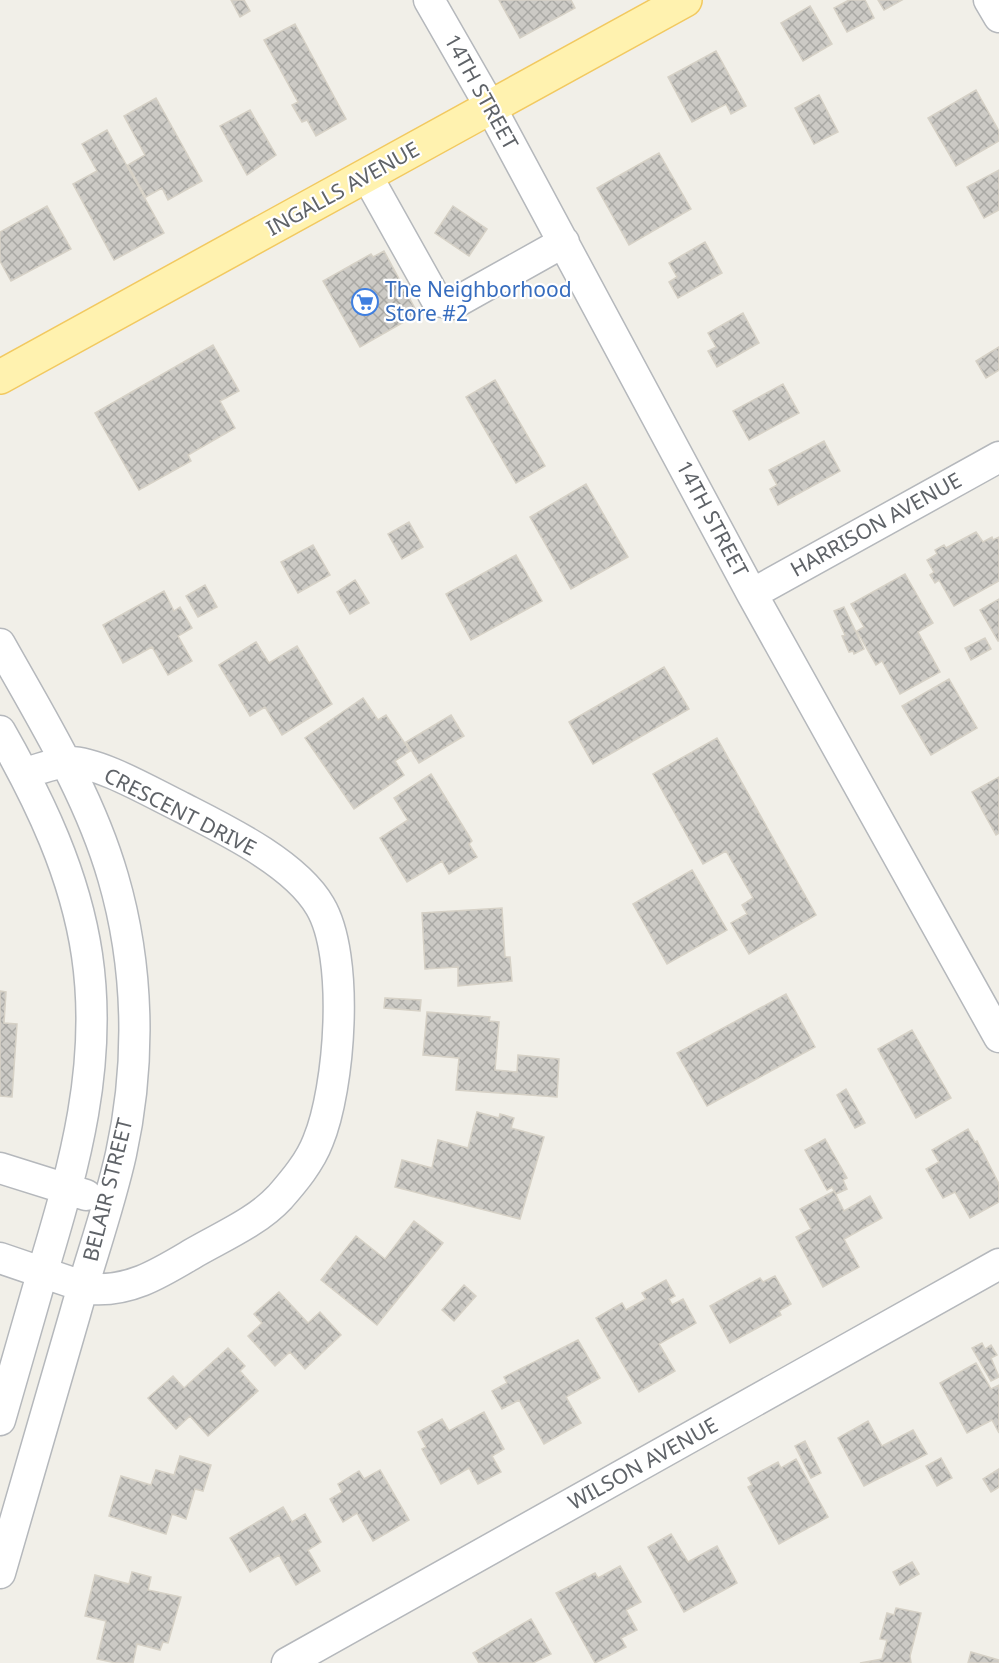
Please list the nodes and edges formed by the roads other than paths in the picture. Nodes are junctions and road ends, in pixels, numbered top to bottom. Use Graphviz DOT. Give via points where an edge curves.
graph roads {
  1 [pos="429,0"];
  2 [pos="685,0"];
  3 [pos="989,0"];
  4 [pos="999,17"];
  5 [pos="492,108"];
  6 [pos="367,176"];
  7 [pos="564,242"];
  8 [pos="0,377"];
  9 [pos="999,457"];
  10 [pos="752,594"];
  11 [pos="0,644"];
  12 [pos="0,731"];
  13 [pos="66,762"];
  14 [pos="13,766"];
  15 [pos="999,1037"];
  16 [pos="0,1168"];
  17 [pos="68,1188"];
  18 [pos="108,1203"];
  19 [pos="0,1258"];
  20 [pos="999,1264"];
  21 [pos="43,1271"];
  22 [pos="83,1286"];
  23 [pos="0,1420"];
  24 [pos="0,1573"];
  25 [pos="287,1663"];
  1 -- 5 [label="street, 14TH STREET"];
  2 -- 5 [label="main road, INGALLS AVENUE"];
  3 -- 4 [label="street"];
  5 -- 6 [label="main road, INGALLS AVENUE"];
  5 -- 7 [label="street, 14TH STREET"];
  6 -- 7 [label="street" via="437,301 453,303"];
  6 -- 8 [label="main road, INGALLS AVENUE"];
  7 -- 10 [label="street, 14TH STREET"];
  9 -- 10 [label="street, HARRISON AVENUE"];
  10 -- 15 [label="street, 14TH STREET"];
  11 -- 13 [label="street, BELAIR STREET"];
  12 -- 14 [label="street, BELAIR STREET"];
  13 -- 14 [label="street, CRESCENT DRIVE"];
  13 -- 18 [label="street, BELAIR STREET" via="113,878 129,948 135,1012 132,1077 121,1152"];
  13 -- 22 [label="street, CRESCENT DRIVE" via="78,762 128,780 206,820 302,882 320,905 332,933 337,966 338,1021 325,1120 318,1143 299,1174 278,1199 247,1222 152,1277 107,1290"];
  14 -- 17 [label="street, BELAIR STREET" via="55,840 87,954 92,1013 90,1073 80,1144"];
  16 -- 17 [label="street"];
  17 -- 18 [label="street"];
  17 -- 21 [label="street, BELAIR STREET"];
  18 -- 22 [label="street, BELAIR STREET"];
  19 -- 21 [label="street, CRESCENT DRIVE"];
  20 -- 25 [label="street, WILSON AVENUE"];
  21 -- 22 [label="street, CRESCENT DRIVE"];
  21 -- 23 [label="street, BELAIR STREET"];
  22 -- 24 [label="street, BELAIR STREET"];
}
